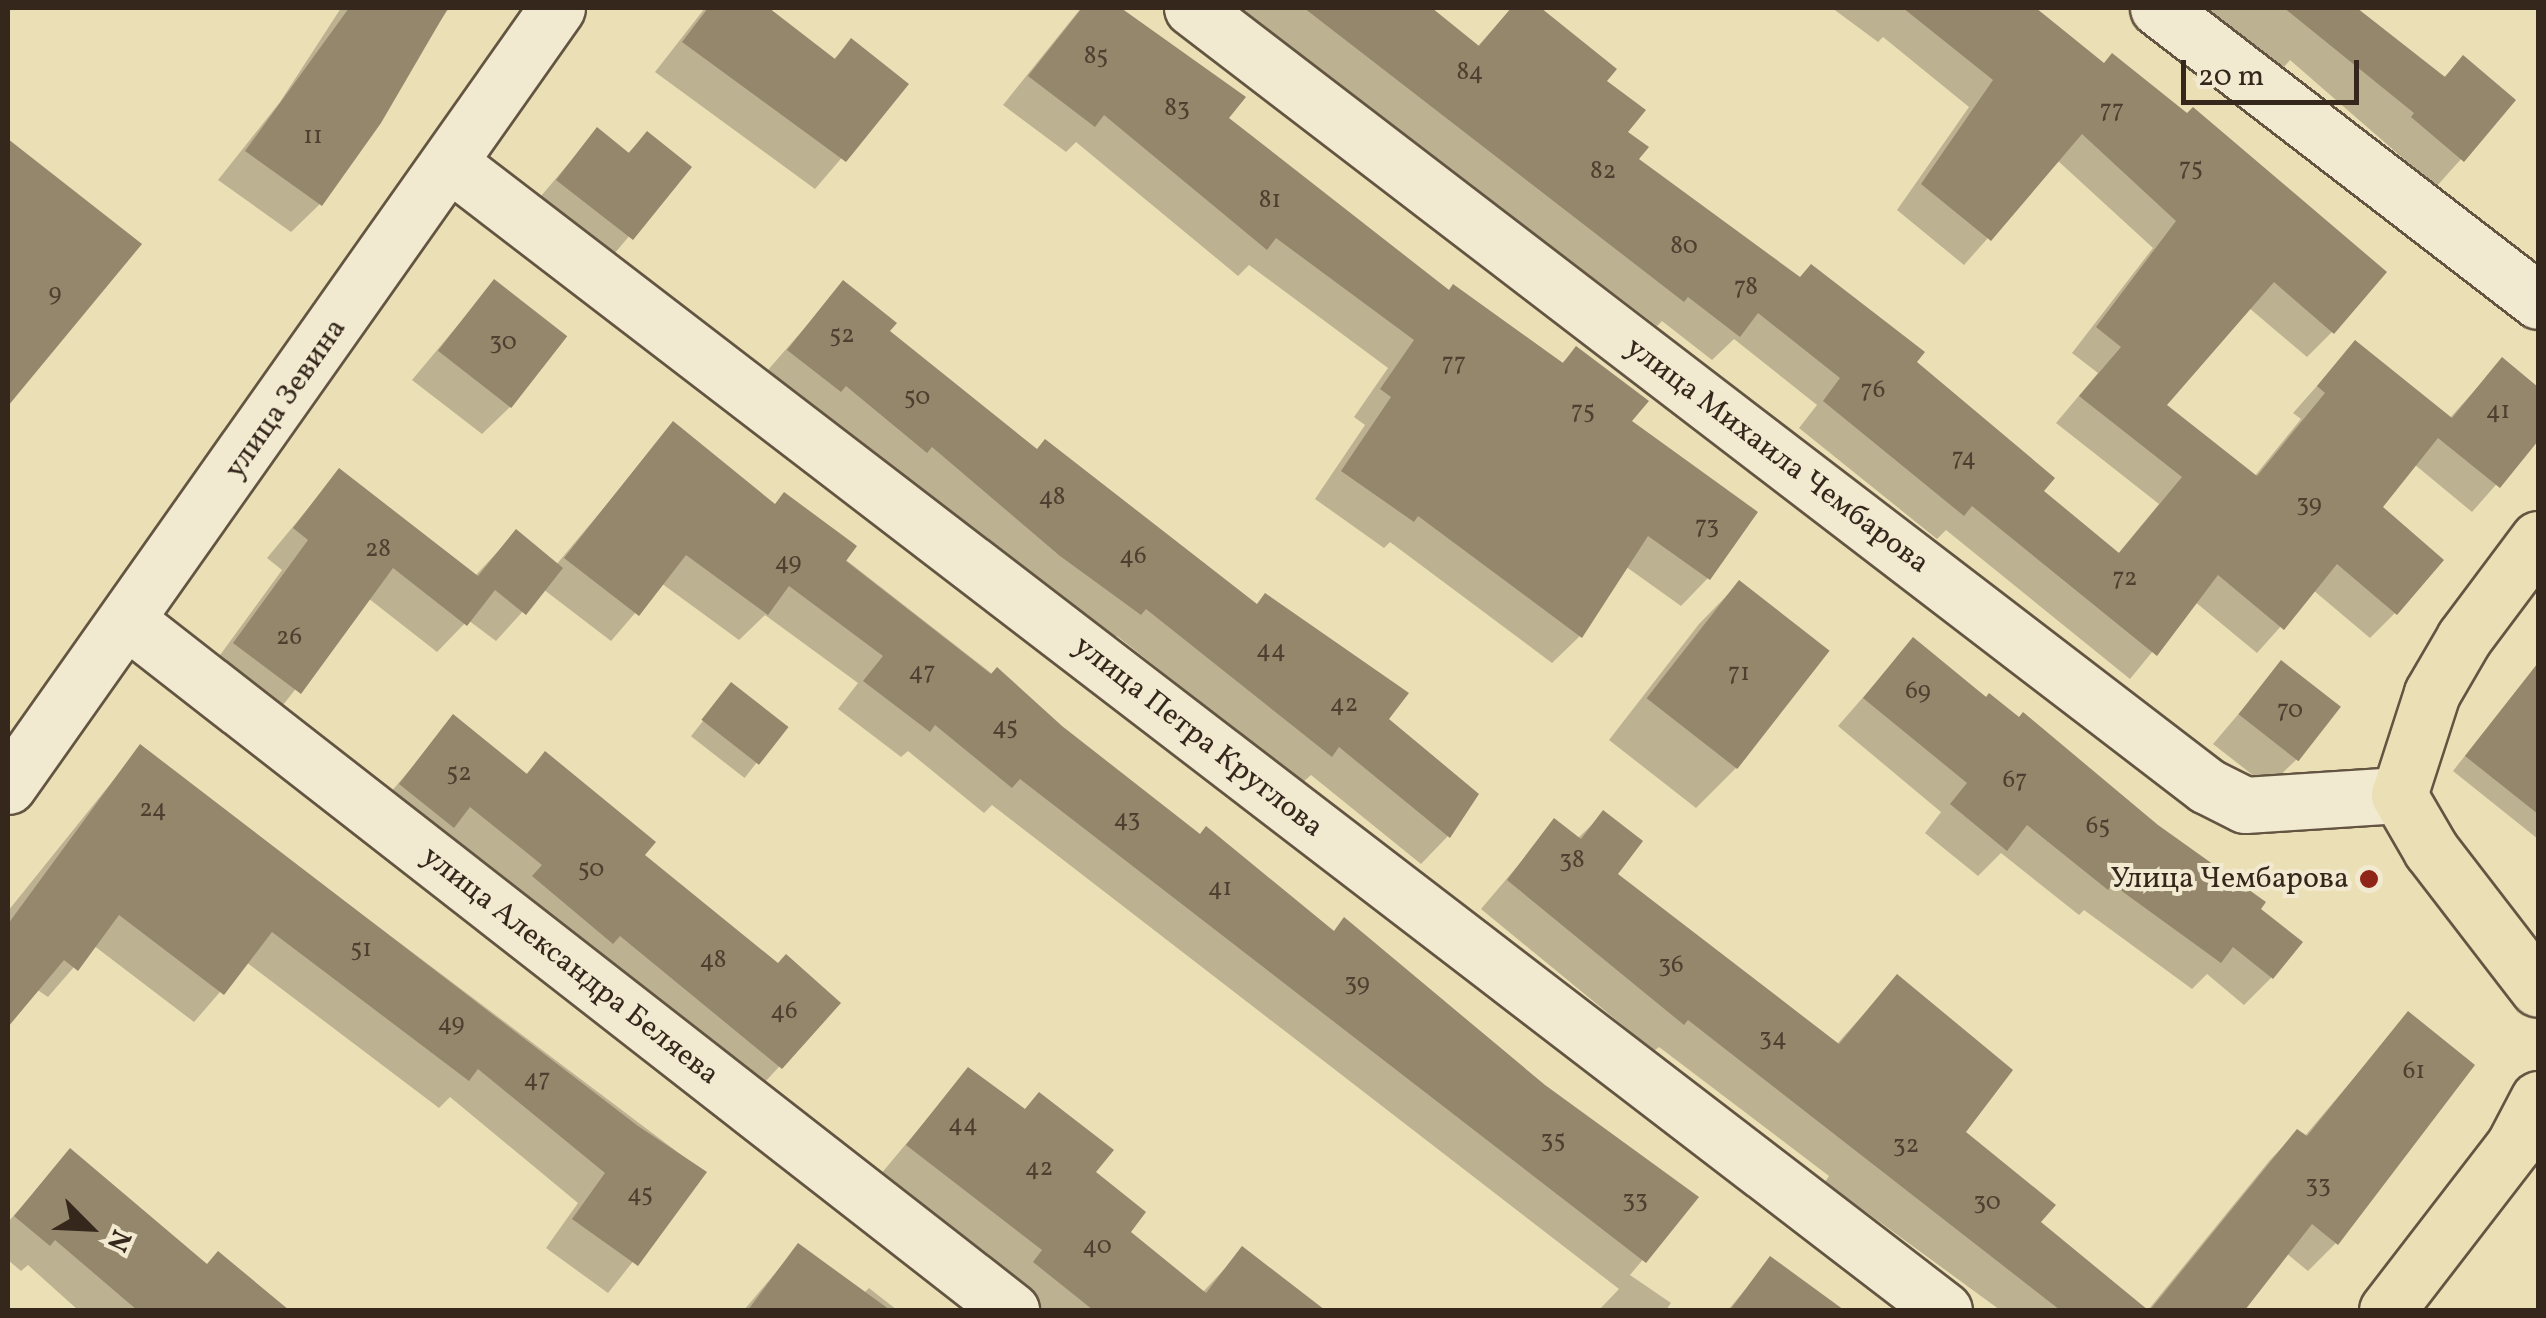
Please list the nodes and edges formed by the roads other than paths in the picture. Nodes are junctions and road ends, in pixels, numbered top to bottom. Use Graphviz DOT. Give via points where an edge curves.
graph roads {
  1 [pos="557,8"];
  2 [pos="1192,8"];
  3 [pos="2158,8"];
  4 [pos="451,164"];
  5 [pos="2538,301"];
  6 [pos="2538,540"];
  7 [pos="128,622"];
  8 [pos="8,786"];
  9 [pos="2398,795"];
  10 [pos="2538,989"];
  11 [pos="2538,1099"];
  12 [pos="1011,1310"];
  13 [pos="1944,1310"];
  14 [pos="2386,1310"];
  1 -- 4 [label="street, улица Зевина"];
  2 -- 9 [label="street, улица Михаила Чембарова" via="2207,786 2244,804"];
  3 -- 5 [label="street"];
  4 -- 7 [label="street, улица Зевина"];
  4 -- 13 [label="street, улица Петра Круглова"];
  6 -- 9 [label="main road" via="2464,638 2432,693"];
  7 -- 8 [label="street, улица Зевина"];
  7 -- 12 [label="street, улица Александра Беляева"];
  9 -- 10 [label="main road" via="2431,850"];
  11 -- 14 [label="main road" via="2514,1145"];
}
